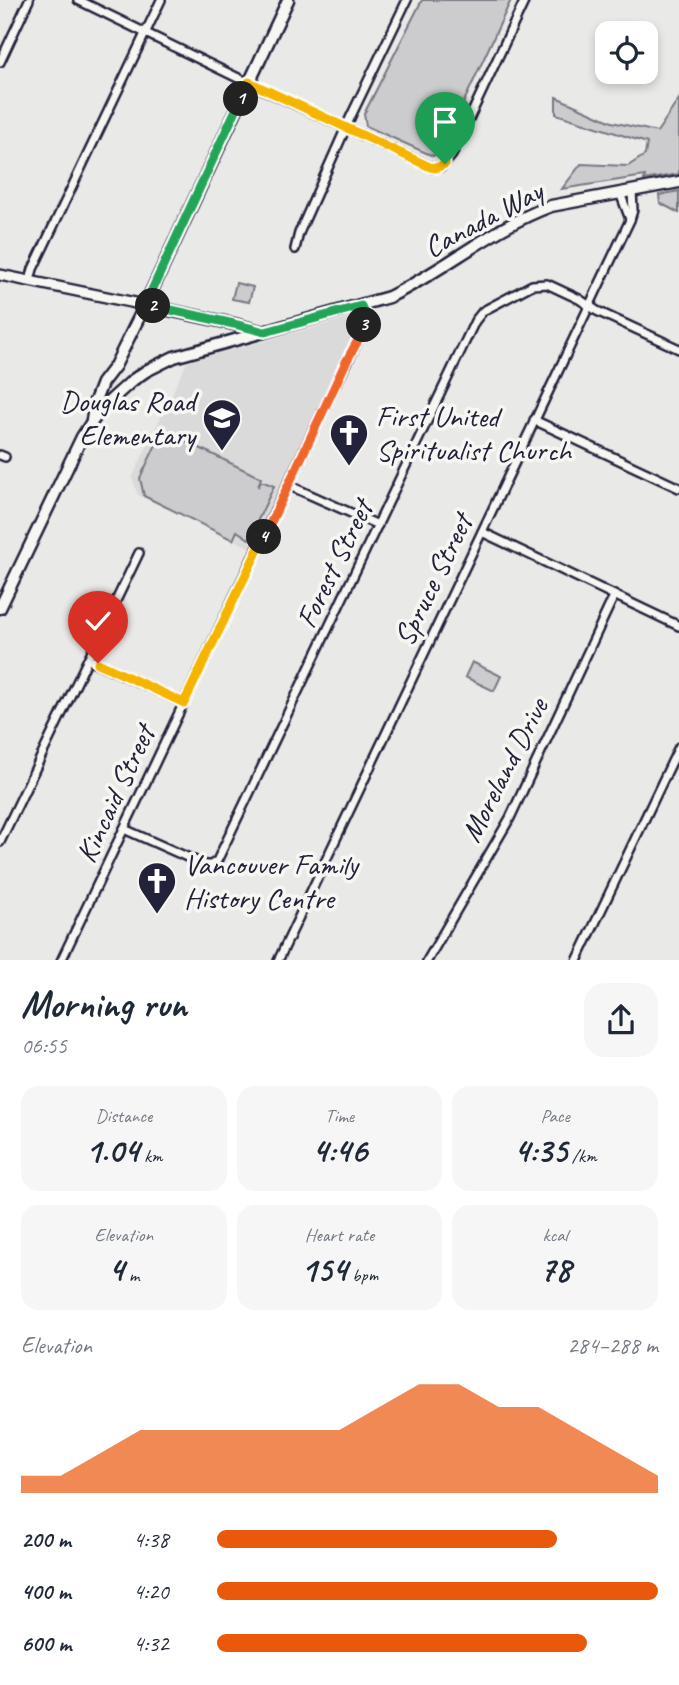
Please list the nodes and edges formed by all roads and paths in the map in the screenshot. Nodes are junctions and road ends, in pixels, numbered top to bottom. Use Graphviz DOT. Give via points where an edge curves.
graph roads {
  1 [pos="29,0"];
  2 [pos="78,0"];
  3 [pos="160,0"];
  4 [pos="288,0"];
  5 [pos="407,0"];
  6 [pos="525,0"];
  7 [pos="145,33"];
  8 [pos="0,62"];
  9 [pos="249,82"];
  10 [pos="346,127"];
  11 [pos="679,182"];
  12 [pos="632,191"];
  13 [pos="620,193"];
  14 [pos="630,220"];
  15 [pos="295,249"];
  16 [pos="0,275"];
  17 [pos="30,281"];
  18 [pos="145,305"];
  19 [pos="589,305"];
  20 [pos="361,306"];
  21 [pos="265,332"];
  22 [pos="679,349"];
  23 [pos="115,366"];
  24 [pos="117,393"];
  25 [pos="534,420"];
  26 [pos="91,423"];
  27 [pos="288,485"];
  28 [pos="679,488"];
  29 [pos="377,525"];
  30 [pos="482,531"];
  31 [pos="139,553"];
  32 [pos="614,596"];
  33 [pos="0,608"];
  34 [pos="679,626"];
  35 [pos="88,659"];
  36 [pos="184,703"];
  37 [pos="679,747"];
  38 [pos="124,829"];
  39 [pos="0,842"];
  40 [pos="61,960"];
  41 [pos="278,960"];
  42 [pos="428,960"];
  43 [pos="577,960"];
  1 -- 8 [label="street"];
  2 -- 7 [label="street"];
  3 -- 7 [label="street"];
  4 -- 9 [label="main road"];
  5 -- 10 [label="street"];
  6 -- 10 [label="street" via="443,166 430,167"];
  7 -- 9 [label="street"];
  7 -- 17 [label="street"];
  9 -- 10 [label="street"];
  9 -- 18 [label="main road"];
  10 -- 15 [label="street"];
  11 -- 12 [label="main road, Canada Way"];
  12 -- 13 [label="main road, Canada Way"];
  12 -- 14 [label="street, Spruce Street"];
  13 -- 14 [label="street"];
  13 -- 20 [label="main road, Canada Way" via="533,212 409,288"];
  14 -- 19 [label="street, Spruce Street"];
  16 -- 17 [label="street"];
  17 -- 18 [label="street"];
  18 -- 21 [label="main road"];
  18 -- 23 [label="main road"];
  19 -- 22 [label="street"];
  19 -- 25 [label="street, Spruce Street"];
  19 -- 29 [label="street, Forest Street" via="538,283 478,316"];
  20 -- 21 [label="main road, Canada Way"];
  20 -- 27 [label="street, Kincaid Street" via="363,330"];
  21 -- 24 [label="main road, Canada Way" via="174,357"];
  23 -- 24 [label="main road"];
  23 -- 26 [label="main road" via="102,383"];
  24 -- 26 [label="main road, Canada Way"];
  25 -- 28 [label="street"];
  25 -- 30 [label="street, Spruce Street"];
  26 -- 33 [label="main road, Canada Way"];
  27 -- 29 [label="street"];
  27 -- 36 [label="street, Kincaid Street"];
  29 -- 38 [label="street, Forest Street" via="217,861 205,865"];
  30 -- 32 [label="street"];
  30 -- 41 [label="street, Spruce Street"];
  31 -- 35 [label="street"];
  32 -- 34 [label="street"];
  32 -- 42 [label="street, Moreland Drive" via="510,818"];
  35 -- 36 [label="street"];
  35 -- 39 [label="street"];
  36 -- 38 [label="street, Kincaid Street"];
  37 -- 43 [label="street"];
  38 -- 40 [label="street, Kincaid Street"];
}
